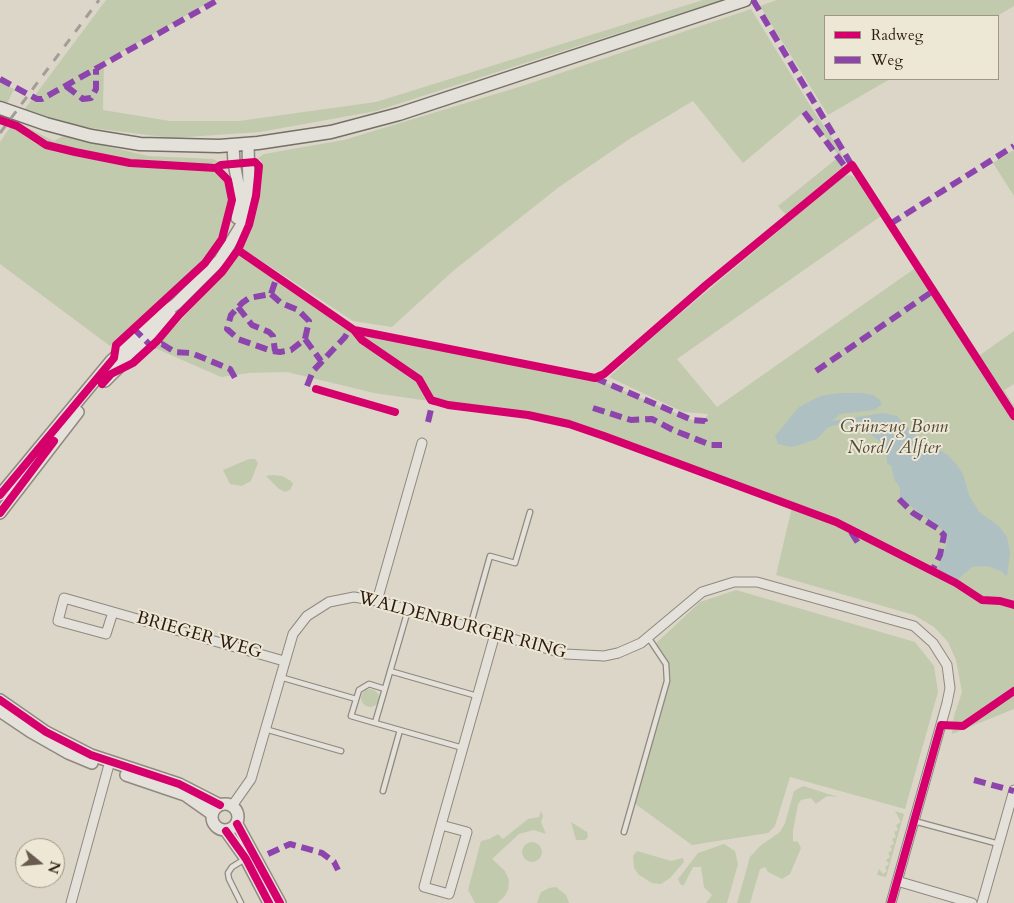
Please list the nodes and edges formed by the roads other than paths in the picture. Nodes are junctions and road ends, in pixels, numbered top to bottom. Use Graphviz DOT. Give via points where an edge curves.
graph roads {
  1 [pos="740,2"];
  2 [pos="0,108"];
  3 [pos="248,144"];
  4 [pos="233,145"];
  5 [pos="232,240"];
  6 [pos="114,364"];
  7 [pos="422,443"];
  8 [pos="0,495"];
  9 [pos="530,512"];
  10 [pos="0,513"];
  11 [pos="377,601"];
  12 [pos="408,610"];
  13 [pos="113,612"];
  14 [pos="470,627"];
  15 [pos="495,634"];
  16 [pos="648,637"];
  17 [pos="284,661"];
  18 [pos="390,672"];
  19 [pos="280,677"];
  20 [pos="385,689"];
  21 [pos="478,696"];
  22 [pos="356,699"];
  23 [pos="0,700"];
  24 [pos="0,711"];
  25 [pos="375,723"];
  26 [pos="265,729"];
  27 [pos="400,730"];
  28 [pos="463,748"];
  29 [pos="341,751"];
  30 [pos="110,765"];
  31 [pos="1014,790"];
  32 [pos="384,791"];
  33 [pos="226,806"];
  34 [pos="212,814"];
  35 [pos="914,821"];
  36 [pos="1009,823"];
  37 [pos="237,824"];
  38 [pos="441,825"];
  39 [pos="226,831"];
  40 [pos="624,832"];
  41 [pos="998,844"];
  42 [pos="246,859"];
  43 [pos="897,881"];
  44 [pos="71,903"];
  45 [pos="240,903"];
  46 [pos="270,903"];
  47 [pos="280,903"];
  48 [pos="891,903"];
  49 [pos="972,903"];
  50 [pos="982,903"];
  1 -- 3 [label="main road" via="399,114 331,132"];
  2 -- 4 [label="main road" via="55,127 130,142"];
  3 -- 4 [label="main road"];
  3 -- 5 [label="street" via="247,204 241,226"];
  4 -- 5 [label="street" via="239,188"];
  5 -- 6 [label="street" via="220,260 176,304 155,319"];
  6 -- 8 [label="street"];
  6 -- 10 [label="street"];
  7 -- 11 [label="street"];
  9 -- 14 [label="lane" via="515,563 490,556"];
  11 -- 12 [label="street, WALDENBURGER RING"];
  11 -- 17 [label="street, WALDENBURGER RING" via="354,596 318,608 293,634"];
  12 -- 14 [label="street, WALDENBURGER RING"];
  12 -- 18 [label="lane"];
  13 -- 13 [label="street, BRIEGER WEG" via="64,598 58,621 106,634"];
  13 -- 17 [label="street, BRIEGER WEG"];
  14 -- 15 [label="street, WALDENBURGER RING"];
  15 -- 16 [label="street, WALDENBURGER RING" via="566,654 593,656 618,653"];
  15 -- 21 [label="street"];
  16 -- 35 [label="street, WALDENBURGER RING" via="702,592 715,586 744,581 770,584 906,623 921,631 944,658 949,676 949,695"];
  16 -- 40 [label="lane" via="666,664 667,681"];
  17 -- 19 [label="street, WALDENBURGER RING"];
  18 -- 20 [label="lane"];
  18 -- 21 [label="lane"];
  19 -- 22 [label="lane"];
  19 -- 26 [label="street, WALDENBURGER RING"];
  20 -- 22 [label="lane" via="368,684 359,690"];
  20 -- 25 [label="lane"];
  21 -- 28 [label="street"];
  22 -- 25 [label="lane" via="351,716"];
  23 -- 30 [label="street" via="46,732"];
  24 -- 30 [label="street" via="68,753"];
  25 -- 27 [label="lane"];
  26 -- 29 [label="lane"];
  26 -- 33 [label="street, WALDENBURGER RING" via="251,779"];
  27 -- 28 [label="lane"];
  27 -- 32 [label="lane"];
  28 -- 38 [label="street"];
  30 -- 33 [label="street" via="179,784"];
  30 -- 34 [label="street" via="176,791"];
  30 -- 44 [label="street"];
  31 -- 36 [label="street"];
  33 -- 34 [label="street"];
  33 -- 37 [label="street" via="239,816"];
  34 -- 39 [label="street" via="215,826"];
  35 -- 41 [label="lane"];
  35 -- 43 [label="street, WALDENBURGER RING"];
  36 -- 41 [label="street"];
  37 -- 39 [label="street"];
  37 -- 47 [label="street"];
  38 -- 38 [label="street" via="424,887 449,894 467,832"];
  39 -- 42 [label="street"];
  41 -- 50 [label="street"];
  42 -- 45 [label="lane" via="232,866 228,874"];
  42 -- 46 [label="street"];
  43 -- 48 [label="street, WALDENBURGER RING"];
  43 -- 49 [label="street"];
}
